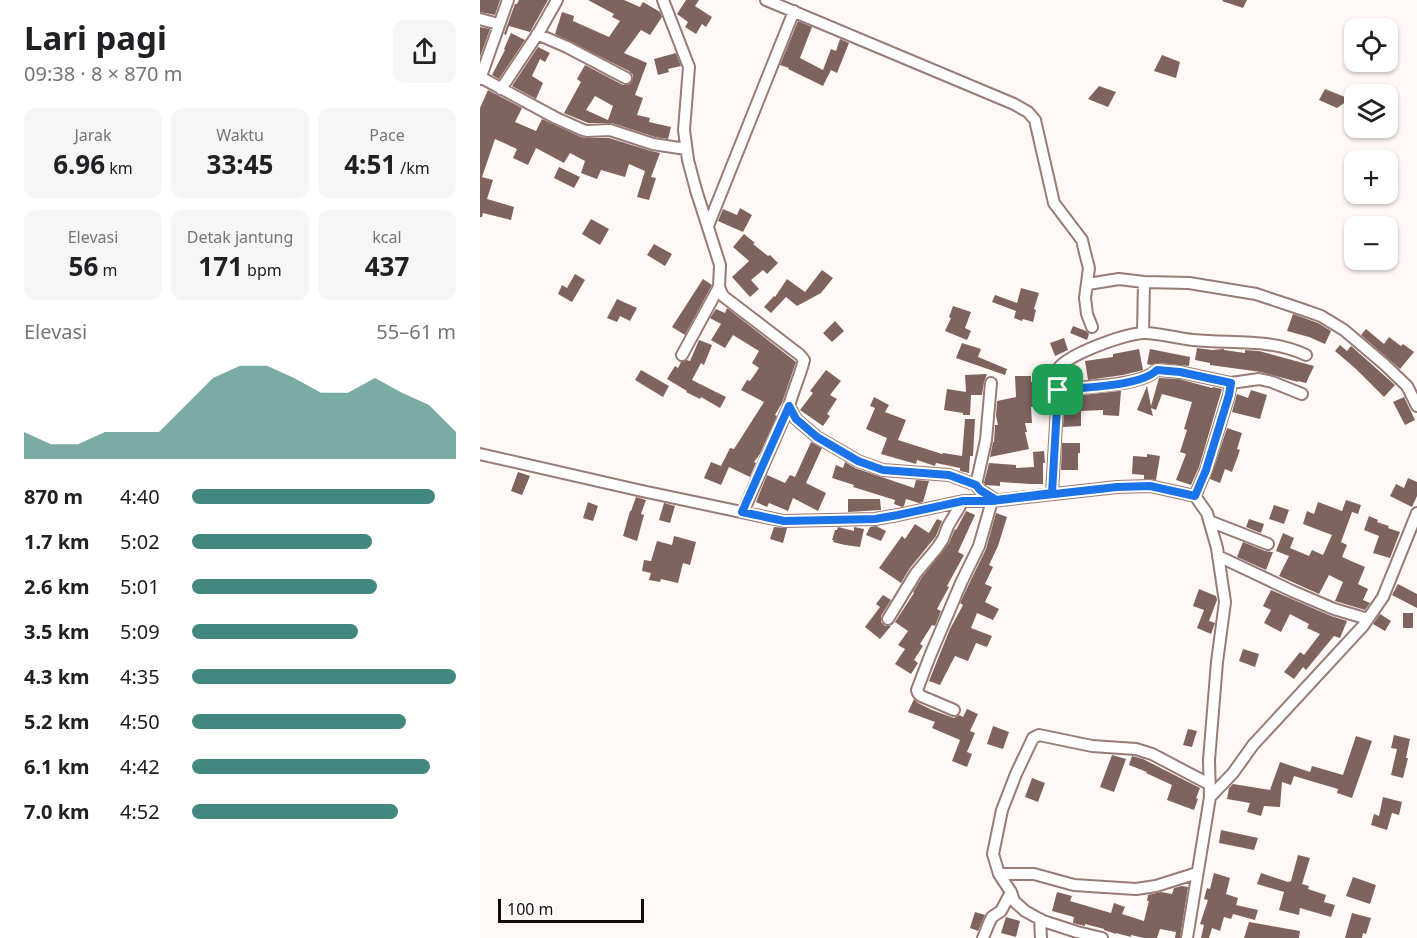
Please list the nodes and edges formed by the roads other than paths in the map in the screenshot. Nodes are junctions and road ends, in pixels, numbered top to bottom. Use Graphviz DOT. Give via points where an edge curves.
graph roads {
  1 [pos="508,0"];
  2 [pos="557,0"];
  3 [pos="663,0"];
  4 [pos="766,0"];
  5 [pos="794,11"];
  6 [pos="480,19"];
  7 [pos="498,24"];
  8 [pos="537,34"];
  9 [pos="480,78"];
  10 [pos="626,78"];
  11 [pos="501,89"];
  12 [pos="686,149"];
  13 [pos="708,226"];
  14 [pos="1144,282"];
  15 [pos="1088,284"];
  16 [pos="720,287"];
  17 [pos="1092,327"];
  18 [pos="1143,333"];
  19 [pos="682,355"];
  20 [pos="1306,355"];
  21 [pos="991,383"];
  22 [pos="1231,383"];
  23 [pos="1058,390"];
  24 [pos="1302,394"];
  25 [pos="789,406"];
  26 [pos="1417,406"];
  27 [pos="480,454"];
  28 [pos="976,485"];
  29 [pos="1052,493"];
  30 [pos="1195,496"];
  31 [pos="994,500"];
  32 [pos="963,501"];
  33 [pos="742,512"];
  34 [pos="1417,513"];
  35 [pos="1209,521"];
  36 [pos="1268,544"];
  37 [pos="1218,556"];
  38 [pos="888,619"];
  39 [pos="1368,619"];
  40 [pos="954,710"];
  41 [pos="1209,784"];
  42 [pos="1210,797"];
  43 [pos="1197,873"];
  44 [pos="999,874"];
  45 [pos="1011,892"];
  46 [pos="1040,919"];
  47 [pos="983,938"];
  48 [pos="1041,938"];
  49 [pos="1102,938"];
  50 [pos="1187,938"];
  1 -- 7 [label="street"];
  2 -- 8 [label="street"];
  3 -- 12 [label="street" via="689,68"];
  4 -- 5 [label="street"];
  5 -- 13 [label="street"];
  5 -- 15 [label="street" via="1028,112 1035,120 1054,203 1082,240 1089,268"];
  6 -- 7 [label="street"];
  7 -- 9 [label="street"];
  8 -- 10 [label="street"];
  8 -- 11 [label="street"];
  9 -- 11 [label="street"];
  11 -- 12 [label="street" via="587,131 610,130 653,144"];
  12 -- 13 [label="street"];
  13 -- 16 [label="street" via="720,265"];
  14 -- 15 [label="street" via="1119,279"];
  14 -- 18 [label="street"];
  14 -- 26 [label="street" via="1230,289 1321,316 1384,364 1407,386"];
  15 -- 17 [label="street" via="1085,298"];
  16 -- 19 [label="street"];
  16 -- 25 [label="street" via="723,296 804,360"];
  18 -- 20 [label="street" via="1271,344"];
  18 -- 23 [label="street" via="1101,344 1060,366 1054,377"];
  21 -- 28 [label="street" via="986,440"];
  22 -- 23 [label="street" via="1157,370 1134,381"];
  22 -- 24 [label="street" via="1259,379"];
  22 -- 30 [label="street"];
  23 -- 29 [label="street"];
  25 -- 28 [label="street" via="796,419 817,437 858,461 883,470 949,475"];
  25 -- 33 [label="street"];
  27 -- 33 [label="street"];
  28 -- 31 [label="street"];
  29 -- 30 [label="street" via="1150,486"];
  29 -- 31 [label="street"];
  30 -- 35 [label="street"];
  31 -- 32 [label="street"];
  31 -- 40 [label="street" via="979,546 917,690 921,696"];
  32 -- 33 [label="street" via="875,519 784,521"];
  32 -- 38 [label="street" via="938,548 916,573"];
  34 -- 39 [label="street" via="1383,597"];
  35 -- 36 [label="street"];
  35 -- 37 [label="street"];
  37 -- 39 [label="street" via="1334,609"];
  37 -- 41 [label="street" via="1225,602"];
  39 -- 42 [label="street"];
  41 -- 42 [label="street"];
  41 -- 44 [label="street" via="1136,749 1092,746 1039,735 1033,738 1002,810 993,854"];
  42 -- 43 [label="street"];
  43 -- 44 [label="street" via="1136,889 1074,885 1034,874"];
  43 -- 50 [label="street"];
  44 -- 45 [label="street"];
  45 -- 46 [label="street" via="1014,901"];
  45 -- 47 [label="street" via="1001,911 992,917"];
  46 -- 48 [label="street"];
  46 -- 49 [label="street"];
}
